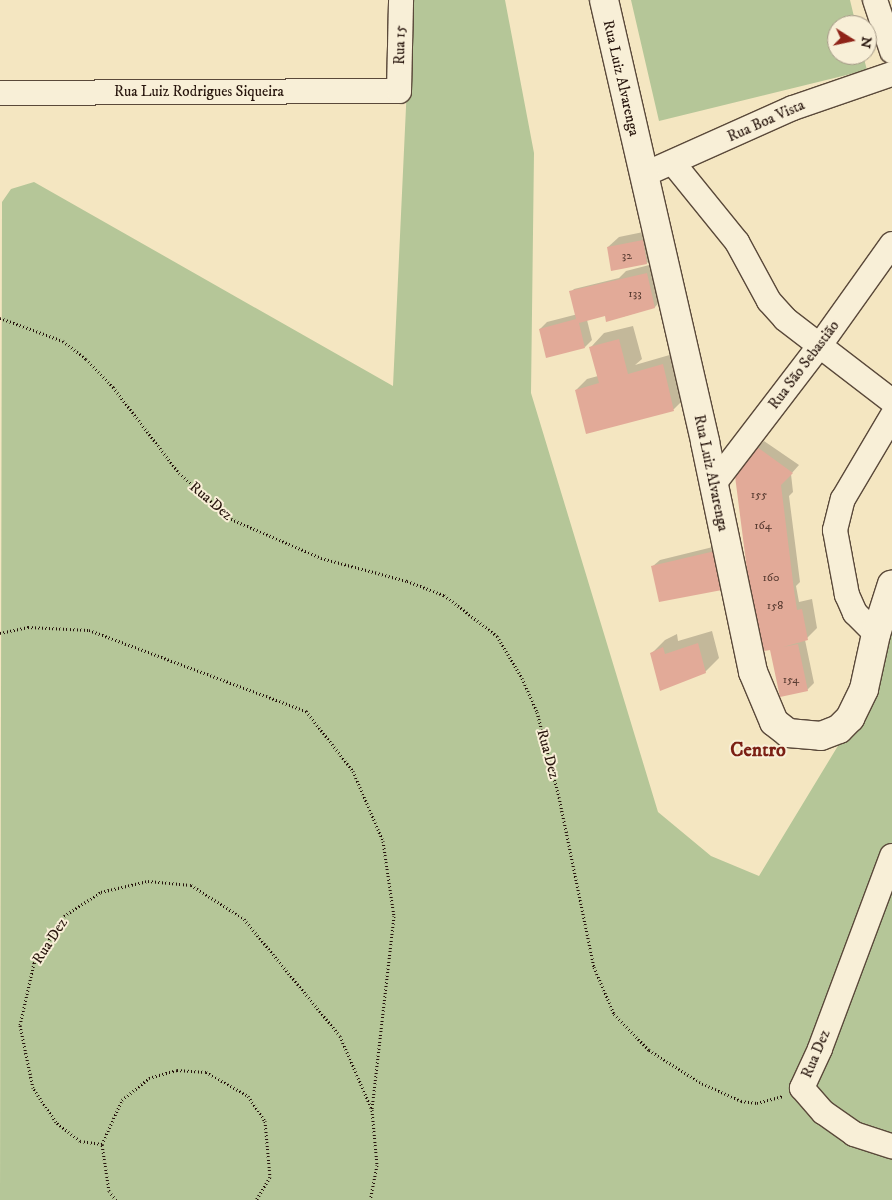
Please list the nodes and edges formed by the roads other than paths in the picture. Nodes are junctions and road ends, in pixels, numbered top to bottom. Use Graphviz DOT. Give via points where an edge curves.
graph roads {
  1 [pos="401,0"];
  2 [pos="604,0"];
  3 [pos="875,0"];
  4 [pos="892,51"];
  5 [pos="892,74"];
  6 [pos="399,91"];
  7 [pos="0,93"];
  8 [pos="673,163"];
  9 [pos="643,175"];
  10 [pos="892,244"];
  11 [pos="820,345"];
  12 [pos="892,401"];
  13 [pos="892,416"];
  14 [pos="713,485"];
  15 [pos="892,584"];
  16 [pos="876,634"];
  17 [pos="892,856"];
  18 [pos="892,1146"];
  1 -- 6 [label="street, Rua 15"];
  2 -- 9 [label="street, Rua Luiz Alvarenga"];
  3 -- 4 [label="street"];
  5 -- 8 [label="street, Rua Boa Vista" via="793,108"];
  6 -- 7 [label="street, Rua Luiz Rodrigues Siqueira"];
  8 -- 9 [label="street, Rua Boa Vista"];
  8 -- 11 [label="street" via="737,242 770,301 784,319"];
  9 -- 14 [label="street, Rua Luiz Alvarenga"];
  10 -- 11 [label="street, Rua São Sebastião"];
  11 -- 12 [label="street"];
  11 -- 14 [label="street, Rua São Sebastião"];
  13 -- 16 [label="street" via="843,499 835,530 847,595 856,613"];
  14 -- 16 [label="street, Rua Luiz Alvarenga" via="753,672 774,722 788,733 807,736 821,736 839,729 850,718 864,689"];
  15 -- 16 [label="street, Rua Luiz Alvarenga"];
  17 -- 18 [label="street, Rua Dez" via="820,1049 802,1088 823,1112 854,1134"];
}
